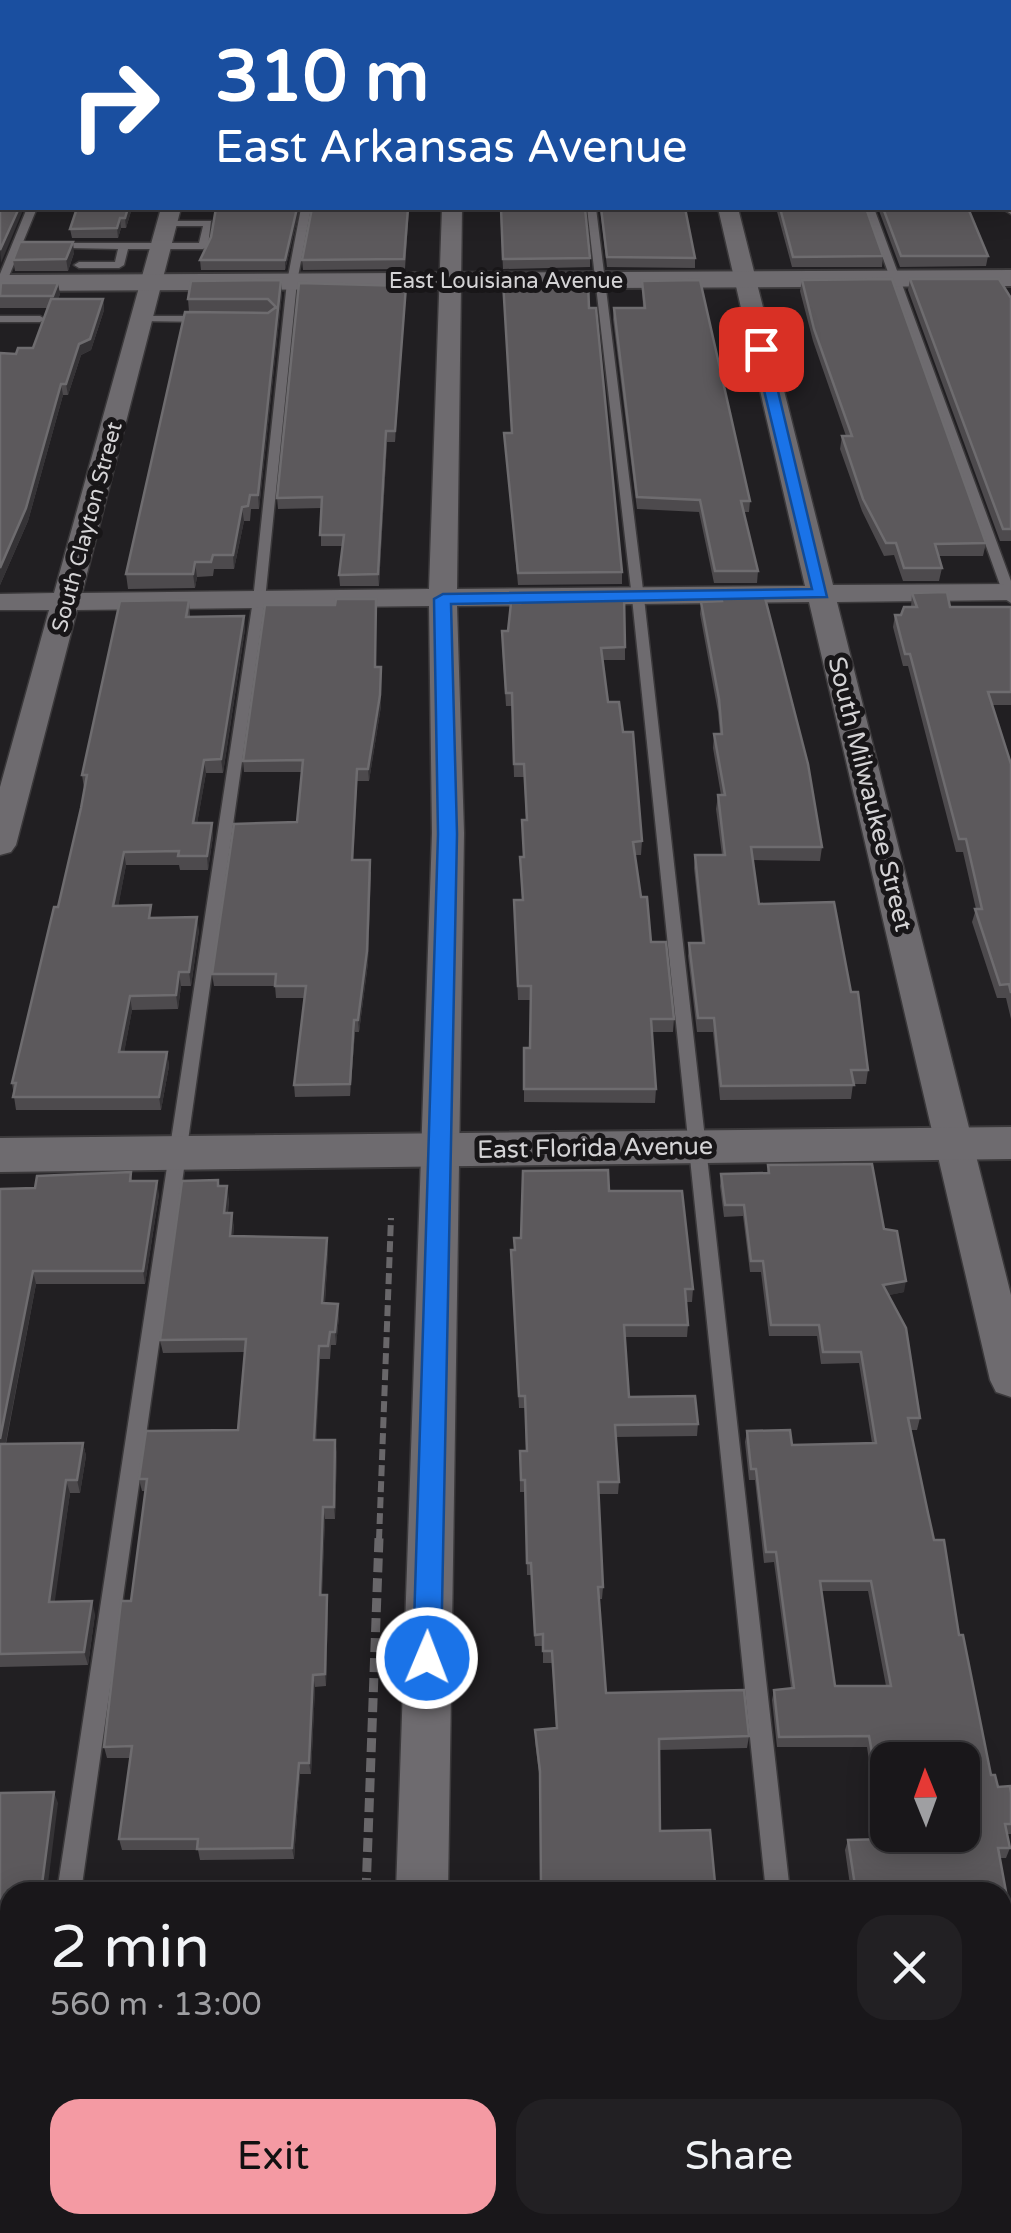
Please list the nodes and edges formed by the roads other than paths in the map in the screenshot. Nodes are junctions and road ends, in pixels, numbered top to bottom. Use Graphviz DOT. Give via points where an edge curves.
graph roads {
  1 [pos="31,210"];
  2 [pos="306,210"];
  3 [pos="452,210"];
  4 [pos="591,210"];
  5 [pos="728,210"];
  6 [pos="871,210"];
  7 [pos="166,226"];
  8 [pos="74,246"];
  9 [pos="124,246"];
  10 [pos="93,271"];
  11 [pos="1011,278"];
  12 [pos="743,279"];
  13 [pos="893,279"];
  14 [pos="601,280"];
  15 [pos="151,282"];
  16 [pos="292,282"];
  17 [pos="452,282"];
  18 [pos="0,284"];
  19 [pos="0,319"];
  20 [pos="40,319"];
  21 [pos="214,319"];
  22 [pos="142,320"];
  23 [pos="822,594"];
  24 [pos="1010,594"];
  25 [pos="638,598"];
  26 [pos="443,599"];
  27 [pos="259,600"];
  28 [pos="68,601"];
  29 [pos="0,602"];
  30 [pos="0,845"];
  31 [pos="1011,1143"];
  32 [pos="955,1144"];
  33 [pos="699,1147"];
  34 [pos="438,1150"];
  35 [pos="180,1153"];
  36 [pos="0,1156"];
  37 [pos="1011,1380"];
  38 [pos="71,1882"];
  39 [pos="422,1882"];
  40 [pos="777,1882"];
  1 -- 18 [label="lane"];
  2 -- 16 [label="lane"];
  3 -- 17 [label="street"];
  4 -- 14 [label="lane"];
  5 -- 12 [label="street, South Milwaukee Street"];
  6 -- 13 [label="lane"];
  7 -- 9 [label="lane"];
  7 -- 15 [label="street, South Clayton Street"];
  8 -- 9 [label="lane"];
  9 -- 10 [label="lane" via="120,264"];
  10 -- 15 [label="street, East Louisiana Avenue"];
  10 -- 18 [label="street, East Louisiana Avenue"];
  11 -- 13 [label="street, East Louisiana Avenue"];
  12 -- 13 [label="street, East Louisiana Avenue"];
  12 -- 14 [label="street, East Louisiana Avenue"];
  12 -- 23 [label="street, South Milwaukee Street"];
  13 -- 24 [label="lane"];
  14 -- 17 [label="street, East Louisiana Avenue"];
  14 -- 25 [label="lane"];
  15 -- 16 [label="street, East Louisiana Avenue"];
  15 -- 22 [label="street, South Clayton Street"];
  16 -- 17 [label="street, East Louisiana Avenue"];
  16 -- 27 [label="lane"];
  17 -- 26 [label="street"];
  19 -- 20 [label="lane"];
  21 -- 22 [label="lane"];
  22 -- 28 [label="street, South Clayton Street"];
  23 -- 24 [label="street"];
  23 -- 25 [label="street"];
  23 -- 32 [label="street, South Milwaukee Street"];
  25 -- 26 [label="street"];
  25 -- 33 [label="lane"];
  26 -- 27 [label="street"];
  26 -- 34 [label="street" via="448,834"];
  27 -- 28 [label="street"];
  27 -- 35 [label="lane"];
  28 -- 29 [label="street"];
  28 -- 30 [label="street, South Clayton Street"];
  31 -- 32 [label="street, East Florida Avenue"];
  32 -- 33 [label="street, East Florida Avenue"];
  32 -- 37 [label="street, South Milwaukee Street"];
  33 -- 34 [label="street, East Florida Avenue"];
  33 -- 40 [label="lane"];
  34 -- 35 [label="street, East Florida Avenue"];
  34 -- 39 [label="street"];
  35 -- 36 [label="street, East Florida Avenue"];
  35 -- 38 [label="lane"];
}
